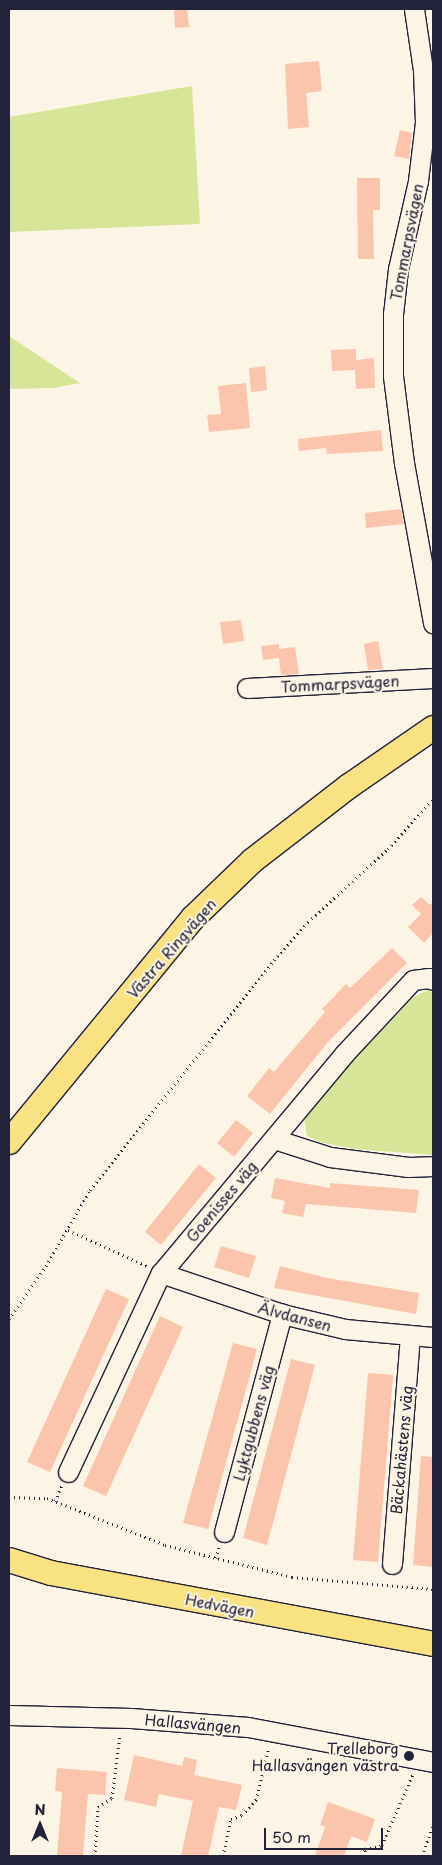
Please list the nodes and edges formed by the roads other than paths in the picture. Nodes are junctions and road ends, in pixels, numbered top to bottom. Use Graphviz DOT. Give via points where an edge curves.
graph roads {
  1 [pos="414,9"];
  2 [pos="433,623"];
  3 [pos="433,678"];
  4 [pos="247,688"];
  5 [pos="433,728"];
  6 [pos="433,980"];
  7 [pos="274,1139"];
  8 [pos="9,1142"];
  9 [pos="433,1166"];
  10 [pos="161,1273"];
  11 [pos="282,1314"];
  12 [pos="410,1336"];
  13 [pos="433,1337"];
  14 [pos="68,1472"];
  15 [pos="224,1532"];
  16 [pos="9,1560"];
  17 [pos="392,1564"];
  18 [pos="433,1644"];
  19 [pos="9,1715"];
  20 [pos="433,1762"];
  1 -- 2 [label="street, Tommarpsvägen" via="423,70 425,122 418,180 398,269 393,314 393,376 404,463"];
  3 -- 4 [label="street, Tommarpsvägen"];
  5 -- 8 [label="main road, Västra Ringvägen" via="349,786 252,861 193,918"];
  6 -- 7 [label="street, Goenisses väg" via="413,980 344,1054"];
  7 -- 9 [label="street" via="330,1157 408,1167"];
  7 -- 10 [label="street, Goenisses väg"];
  10 -- 11 [label="street, Älvdansen"];
  10 -- 14 [label="street, Goenisses väg"];
  11 -- 12 [label="street, Älvdansen" via="345,1329"];
  11 -- 15 [label="street, Lyktgubbens väg"];
  12 -- 13 [label="street, Älvdansen"];
  12 -- 17 [label="street, Bäckahästens väg"];
  16 -- 18 [label="main road, Hedvägen" via="51,1573"];
  19 -- 20 [label="street, Hallasvängen"];
}
